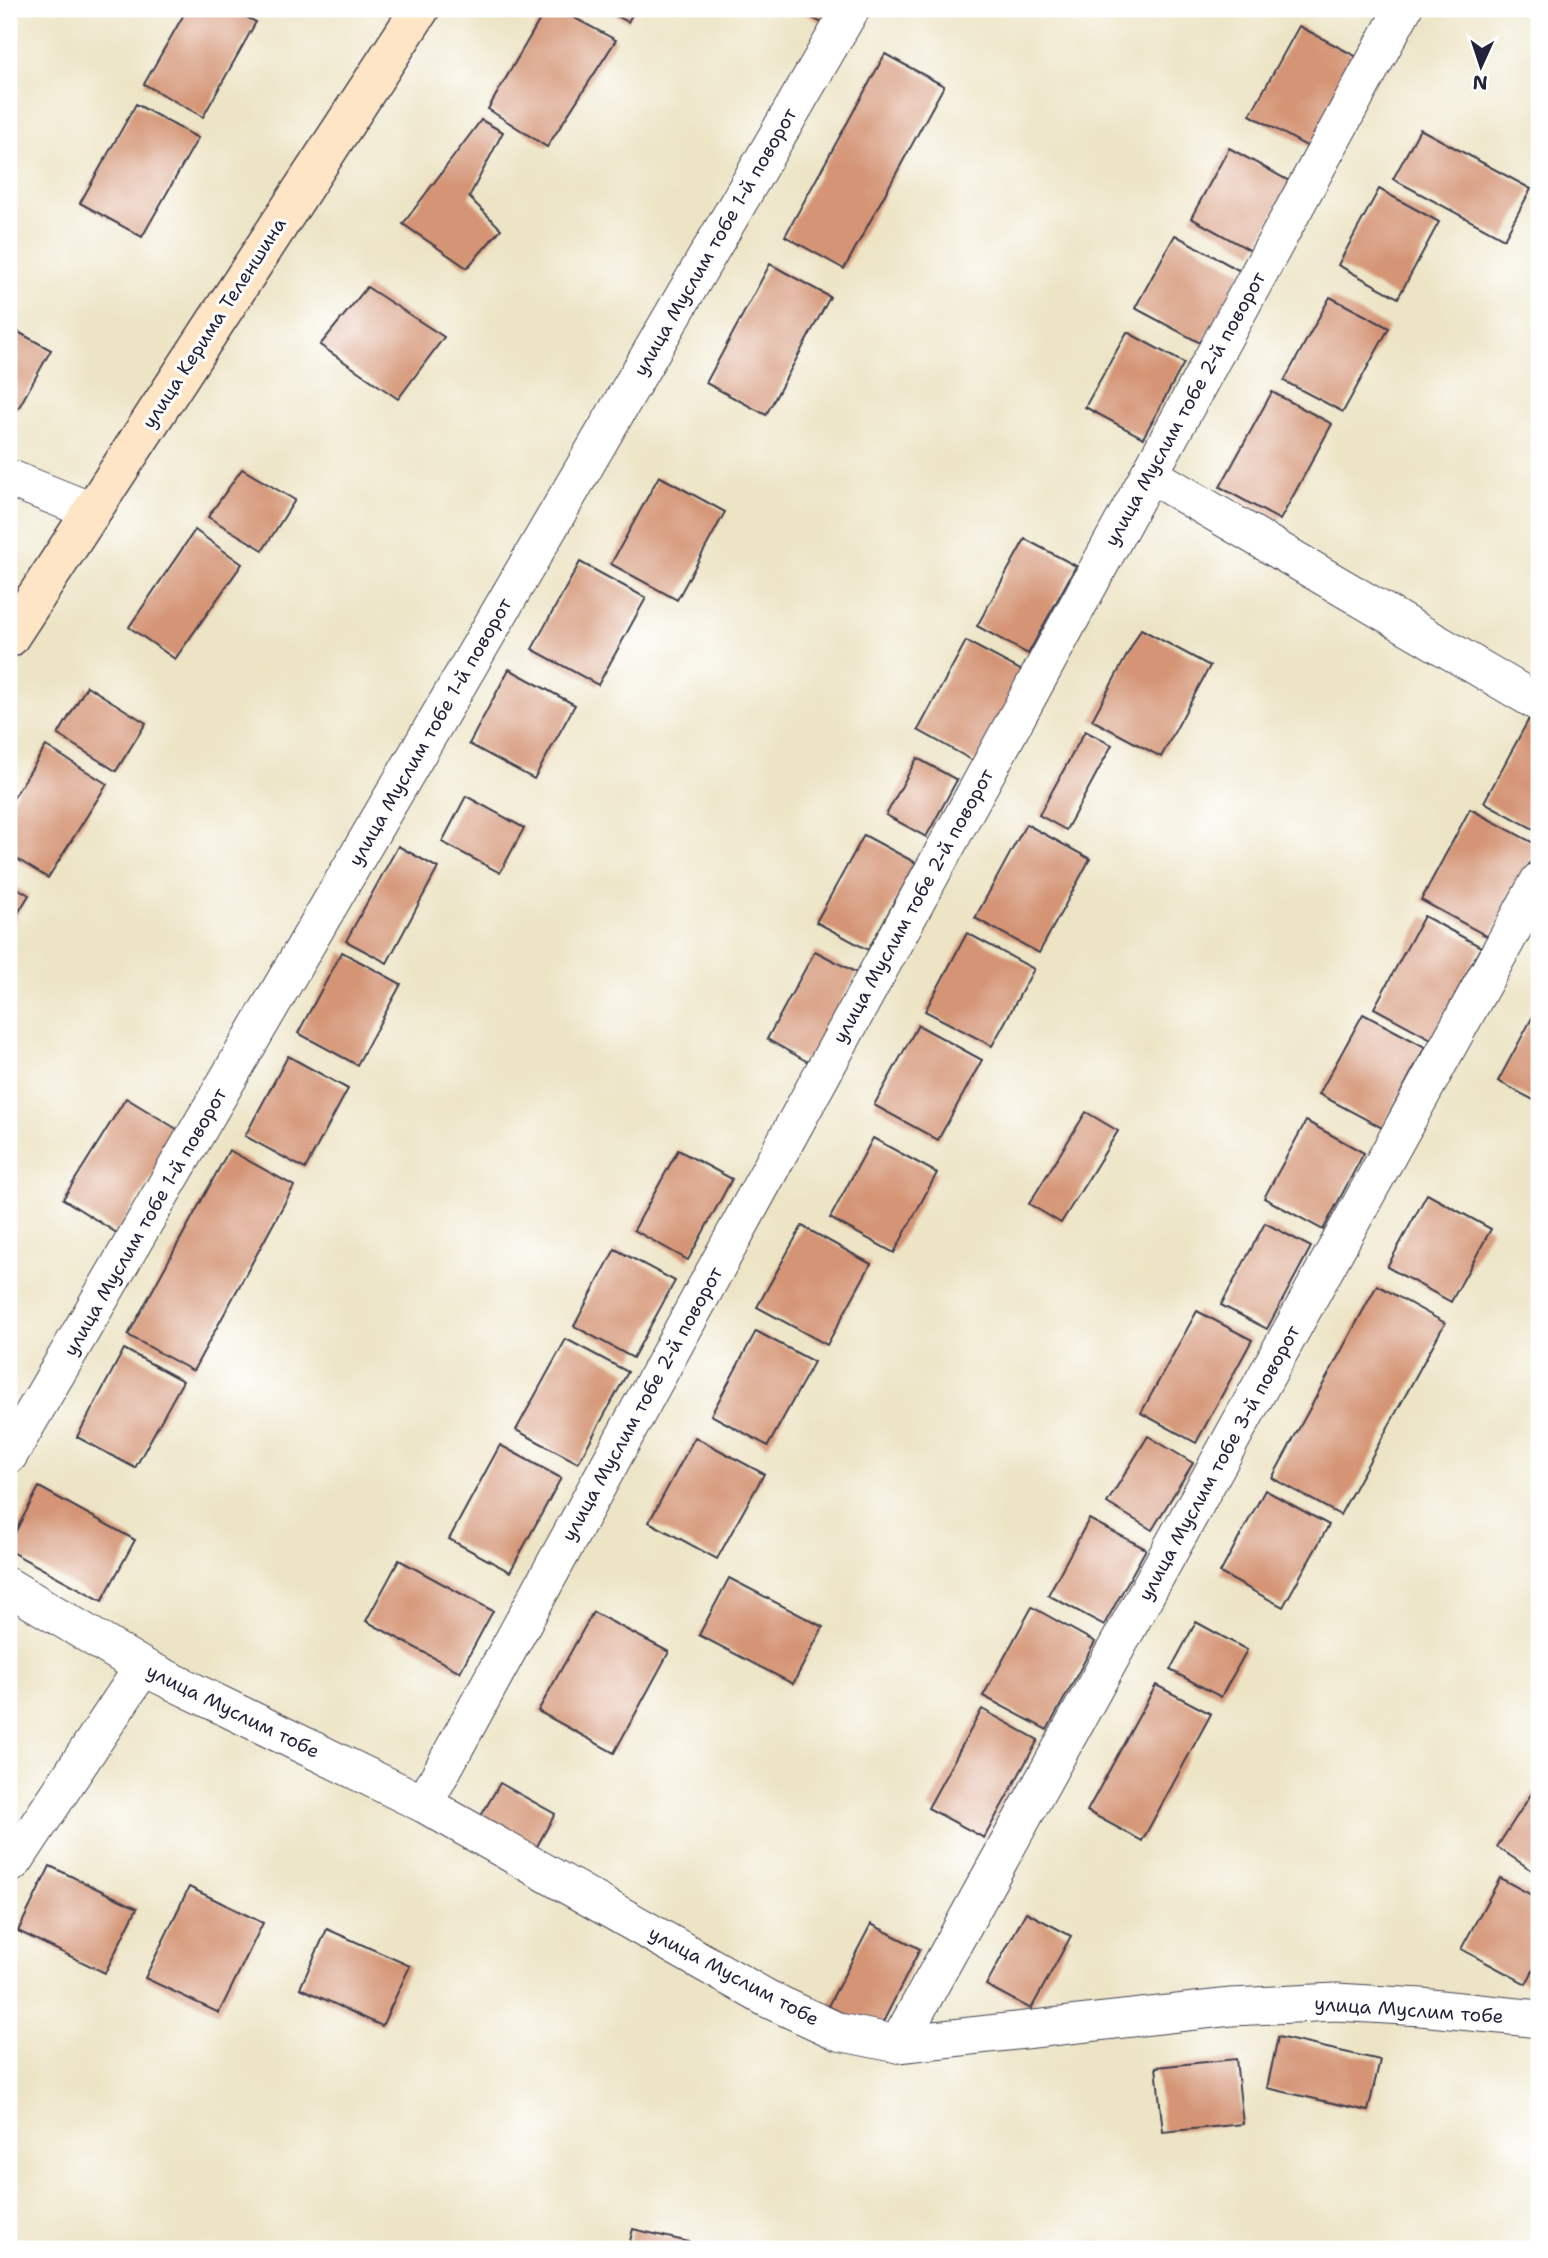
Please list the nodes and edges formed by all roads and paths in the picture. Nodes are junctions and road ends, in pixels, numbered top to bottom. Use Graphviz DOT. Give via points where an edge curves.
graph roads {
  1 [pos="420,9"];
  2 [pos="851,9"];
  3 [pos="1403,9"];
  4 [pos="1149,474"];
  5 [pos="9,478"];
  6 [pos="91,511"];
  7 [pos="9,638"];
  8 [pos="1539,703"];
  9 [pos="1539,881"];
  10 [pos="9,1455"];
  11 [pos="9,1587"];
  12 [pos="144,1667"];
  13 [pos="424,1804"];
  14 [pos="9,1865"];
  15 [pos="1537,2016"];
  16 [pos="898,2044"];
  1 -- 6 [label="street, улица Керима Теленшина"];
  2 -- 10 [label="street, улица Муслим тобе 1-й поворот"];
  3 -- 4 [label="street, улица Муслим тобе 2-й поворот"];
  4 -- 8 [label="street"];
  4 -- 13 [label="street, улица Муслим тобе 2-й поворот"];
  5 -- 6 [label="street"];
  6 -- 7 [label="street, улица Керима Теленшина"];
  9 -- 16 [label="street, улица Муслим тобе 3-й поворот"];
  11 -- 12 [label="street, улица Муслим тобе"];
  12 -- 13 [label="street, улица Муслим тобе"];
  12 -- 14 [label="street"];
  13 -- 16 [label="street, улица Муслим тобе" via="768,1999 839,2032"];
  15 -- 16 [label="street, улица Муслим тобе" via="1336,2002 1231,2007"];
}
